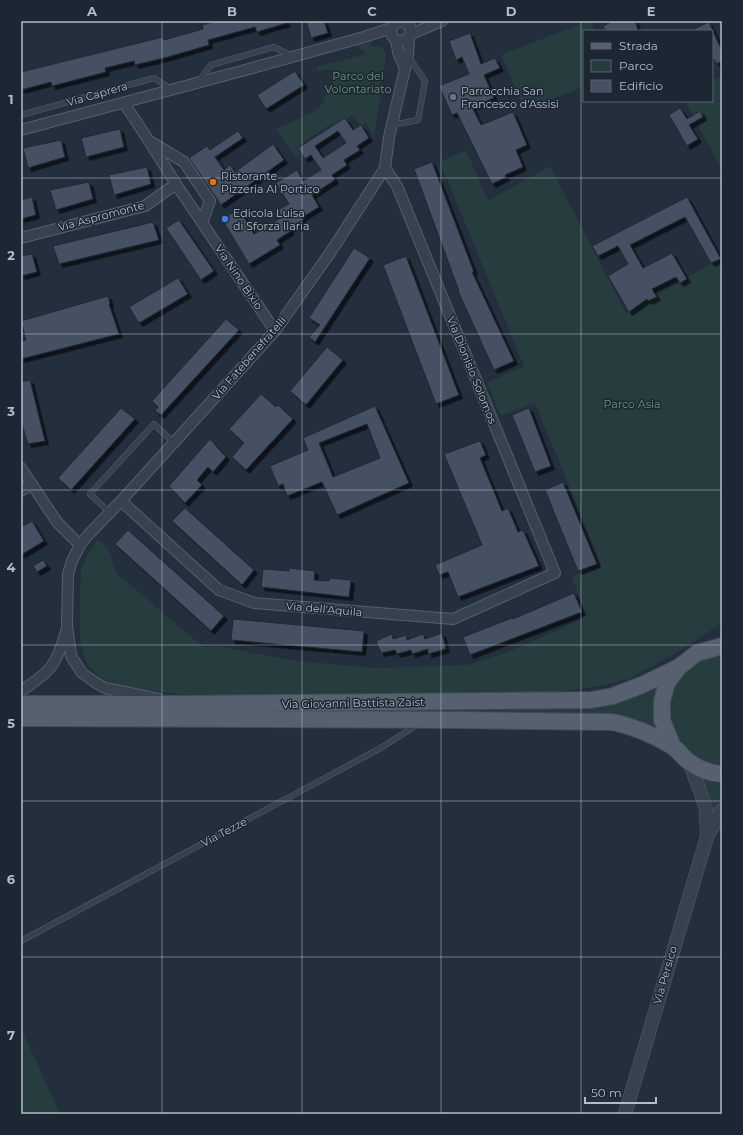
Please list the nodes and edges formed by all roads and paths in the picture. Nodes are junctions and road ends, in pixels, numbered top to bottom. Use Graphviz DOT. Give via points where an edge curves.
graph roads {
  1 [pos="439,22"];
  2 [pos="402,28"];
  3 [pos="408,56"];
  4 [pos="405,70"];
  5 [pos="171,89"];
  6 [pos="124,103"];
  7 [pos="21,116"];
  8 [pos="392,125"];
  9 [pos="21,130"];
  10 [pos="150,141"];
  11 [pos="385,168"];
  12 [pos="176,184"];
  13 [pos="202,223"];
  14 [pos="21,238"];
  15 [pos="276,330"];
  16 [pos="174,443"];
  17 [pos="21,468"];
  18 [pos="32,484"];
  19 [pos="21,491"];
  20 [pos="121,501"];
  21 [pos="110,513"];
  22 [pos="80,545"];
  23 [pos="555,573"];
  24 [pos="67,625"];
  25 [pos="722,636"];
  26 [pos="722,646"];
  27 [pos="697,653"];
  28 [pos="679,667"];
  29 [pos="21,691"];
  30 [pos="21,704"];
  31 [pos="188,704"];
  32 [pos="21,718"];
  33 [pos="424,720"];
  34 [pos="673,747"];
  35 [pos="689,762"];
  36 [pos="722,774"];
  37 [pos="722,810"];
  38 [pos="706,836"];
  39 [pos="21,941"];
  40 [pos="625,1114"];
  1 -- 2 [label="street, Via Caprera"];
  2 -- 3 [label="street, Via Fatebenefratelli"];
  2 -- 4 [label="street" via="398,52"];
  2 -- 5 [label="street, Via Caprera"];
  3 -- 4 [label="street, Via Fatebenefratelli"];
  3 -- 8 [label="lane" via="425,81 418,120"];
  4 -- 8 [label="street, Via Fatebenefratelli"];
  5 -- 6 [label="street, Via Caprera"];
  5 -- 7 [label="lane, Via Caprera" via="154,78"];
  6 -- 9 [label="street, Via Caprera"];
  6 -- 10 [label="street, Via Nino Bixio"];
  8 -- 11 [label="street, Via Fatebenefratelli"];
  10 -- 12 [label="street, Via Nino Bixio"];
  10 -- 13 [label="street, Via Nino Bixio" via="184,162 210,201"];
  11 -- 15 [label="street, Via Fatebenefratelli"];
  11 -- 23 [label="street, Via Dionisio Solomos" via="397,186"];
  12 -- 13 [label="street, Via Nino Bixio"];
  12 -- 14 [label="street, Via Aspromonte" via="145,206"];
  13 -- 15 [label="street, Via Nino Bixio"];
  15 -- 16 [label="street, Via Fatebenefratelli"];
  16 -- 20 [label="street, Via Fatebenefratelli"];
  16 -- 21 [label="lane" via="154,424 95,488 90,494"];
  17 -- 18 [label="street"];
  18 -- 19 [label="street"];
  18 -- 22 [label="street" via="57,522"];
  20 -- 21 [label="street, Via Fatebenefratelli"];
  20 -- 23 [label="street, Via dell'Aquila" via="219,590 254,603 453,619"];
  21 -- 22 [label="street, Via Fatebenefratelli"];
  22 -- 24 [label="street, Via Fatebenefratelli" via="68,574"];
  24 -- 29 [label="street, Via Fatebenefratelli" via="60,652 49,670"];
  24 -- 31 [label="street, Via Fatebenefratelli" via="71,656 82,673 92,681 105,688"];
  25 -- 27 [label="street"];
  26 -- 27 [label="main road, Via Giovanni Battista Zaist"];
  27 -- 28 [label="main road, Via Giovanni Battista Zaist"];
  28 -- 31 [label="main road, Via Giovanni Battista Zaist" via="613,696 591,700"];
  28 -- 34 [label="main road, Via Giovanni Battista Zaist" via="667,683 662,701 662,720"];
  30 -- 31 [label="main road, Via Giovanni Battista Zaist"];
  32 -- 33 [label="main road, Via Giovanni Battista Zaist"];
  33 -- 34 [label="main road, Via Giovanni Battista Zaist" via="612,722 639,729"];
  33 -- 39 [label="lane, Via Tezze" via="379,749"];
  34 -- 35 [label="main road, Via Giovanni Battista Zaist"];
  35 -- 36 [label="main road, Via Giovanni Battista Zaist" via="701,770"];
  35 -- 38 [label="street, Via Persico" via="706,810"];
  37 -- 38 [label="street, Via Persico"];
  38 -- 40 [label="street, Via Persico"];
}
